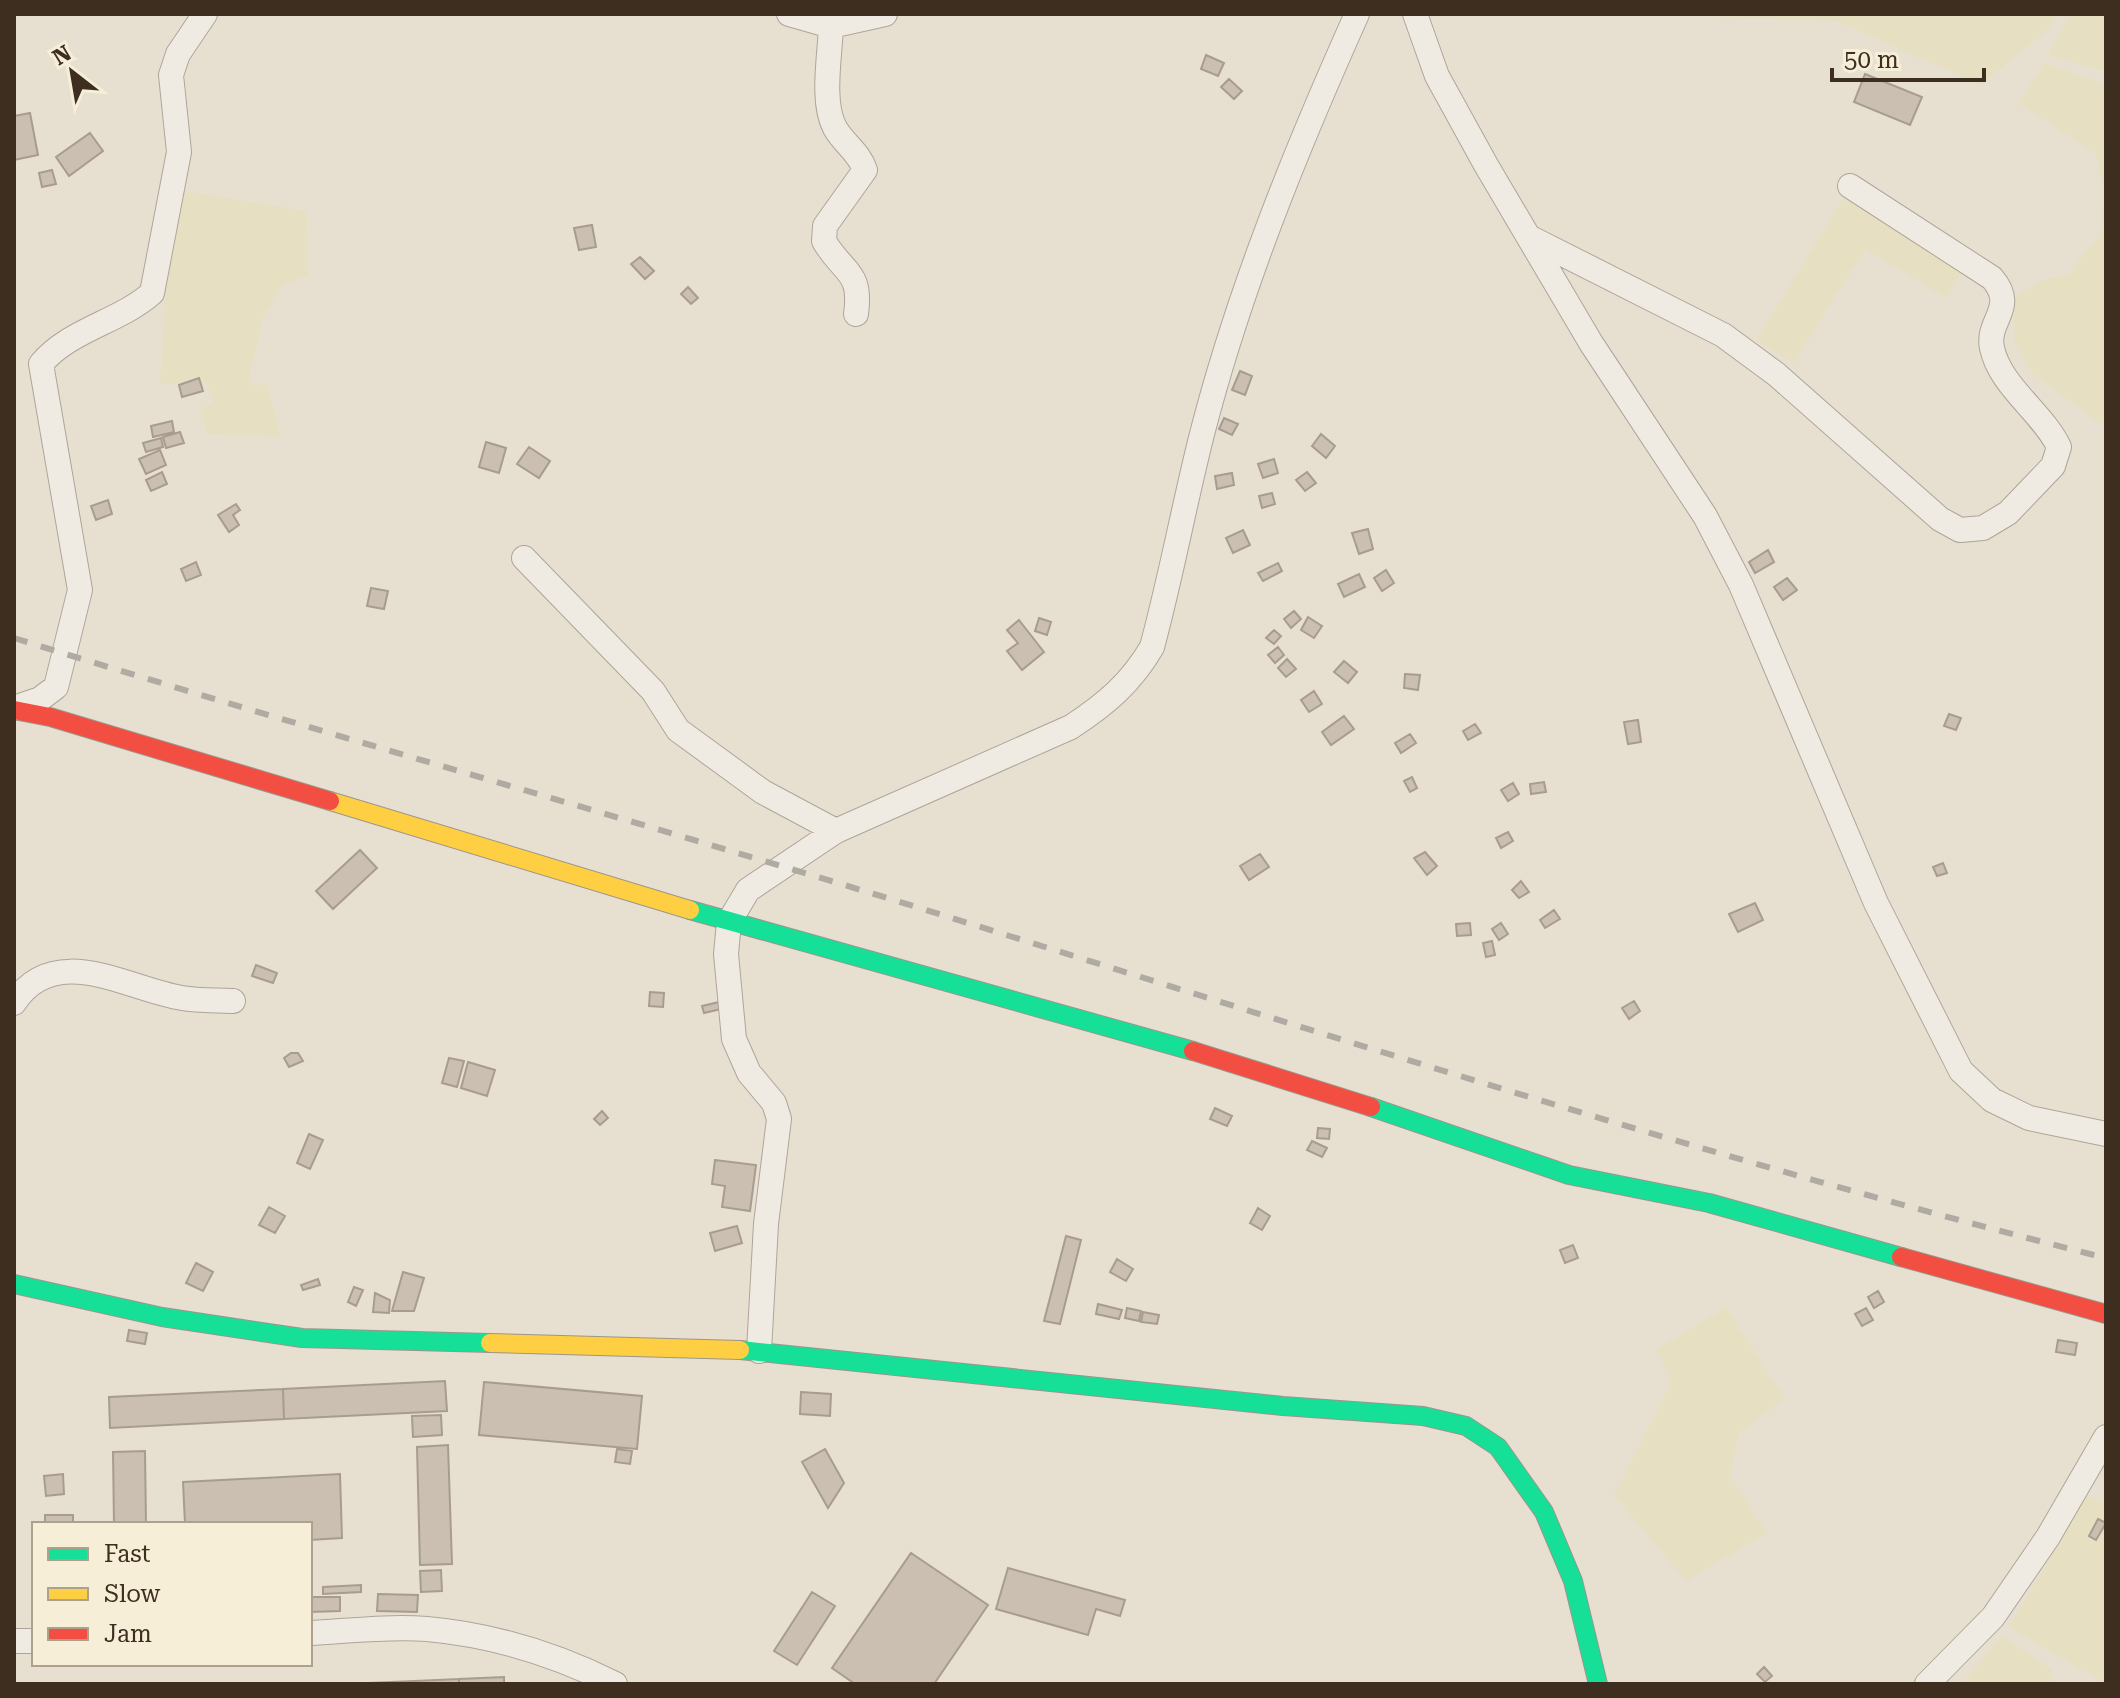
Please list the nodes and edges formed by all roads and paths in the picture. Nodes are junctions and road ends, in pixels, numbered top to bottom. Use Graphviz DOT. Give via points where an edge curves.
graph roads {
  1 [pos="205,14"];
  2 [pos="789,14"];
  3 [pos="885,14"];
  4 [pos="1357,14"];
  5 [pos="1415,14"];
  6 [pos="831,26"];
  7 [pos="1850,186"];
  8 [pos="1529,237"];
  9 [pos="856,314"];
  10 [pos="524,558"];
  11 [pos="14,709"];
  12 [pos="836,831"];
  13 [pos="729,922"];
  14 [pos="233,1001"];
  15 [pos="14,1003"];
  16 [pos="2106,1134"];
  17 [pos="14,1284"];
  18 [pos="2106,1314"];
  19 [pos="759,1351"];
  20 [pos="2106,1437"];
  21 [pos="312,1633"];
  22 [pos="615,1684"];
  23 [pos="1598,1684"];
  24 [pos="1927,1684"];
  1 -- 11 [label="street" via="178,54 171,75 179,152 152,293 52,351 41,364 80,590 56,687"];
  2 -- 6 [label="street"];
  3 -- 6 [label="street"];
  4 -- 12 [label="street" via="1242,299 1202,434 1152,647 1134,678 1071,727"];
  5 -- 8 [label="street" via="1437,76"];
  6 -- 9 [label="street" via="829,110 865,170 825,226 824,241 856,279"];
  7 -- 8 [label="street" via="1992,278 2001,289 2004,302 1990,343 1996,364 2049,427 2059,447 2053,466 2008,513 1983,528 1960,530 1940,519 1776,374 1723,335"];
  8 -- 16 [label="street" via="1591,343 1713,529 1876,903 1961,1071 1992,1100 2029,1118"];
  10 -- 12 [label="street" via="653,691 678,730 763,792"];
  11 -- 13 [label="street" via="354,806"];
  12 -- 13 [label="street" via="748,890"];
  13 -- 18 [label="street" via="1147,1036 1569,1175 1709,1203"];
  13 -- 19 [label="street" via="726,954 734,1039 779,1119"];
  14 -- 15 [label="street" via="183,998 74,969 43,978"];
  17 -- 19 [label="street" via="162,1317 302,1338"];
  19 -- 23 [label="street" via="1423,1416 1466,1426 1498,1447 1544,1512 1573,1581"];
  20 -- 24 [label="street" via="2048,1537 1993,1617"];
  21 -- 22 [label="street" via="424,1629 493,1638 572,1663"];
}
